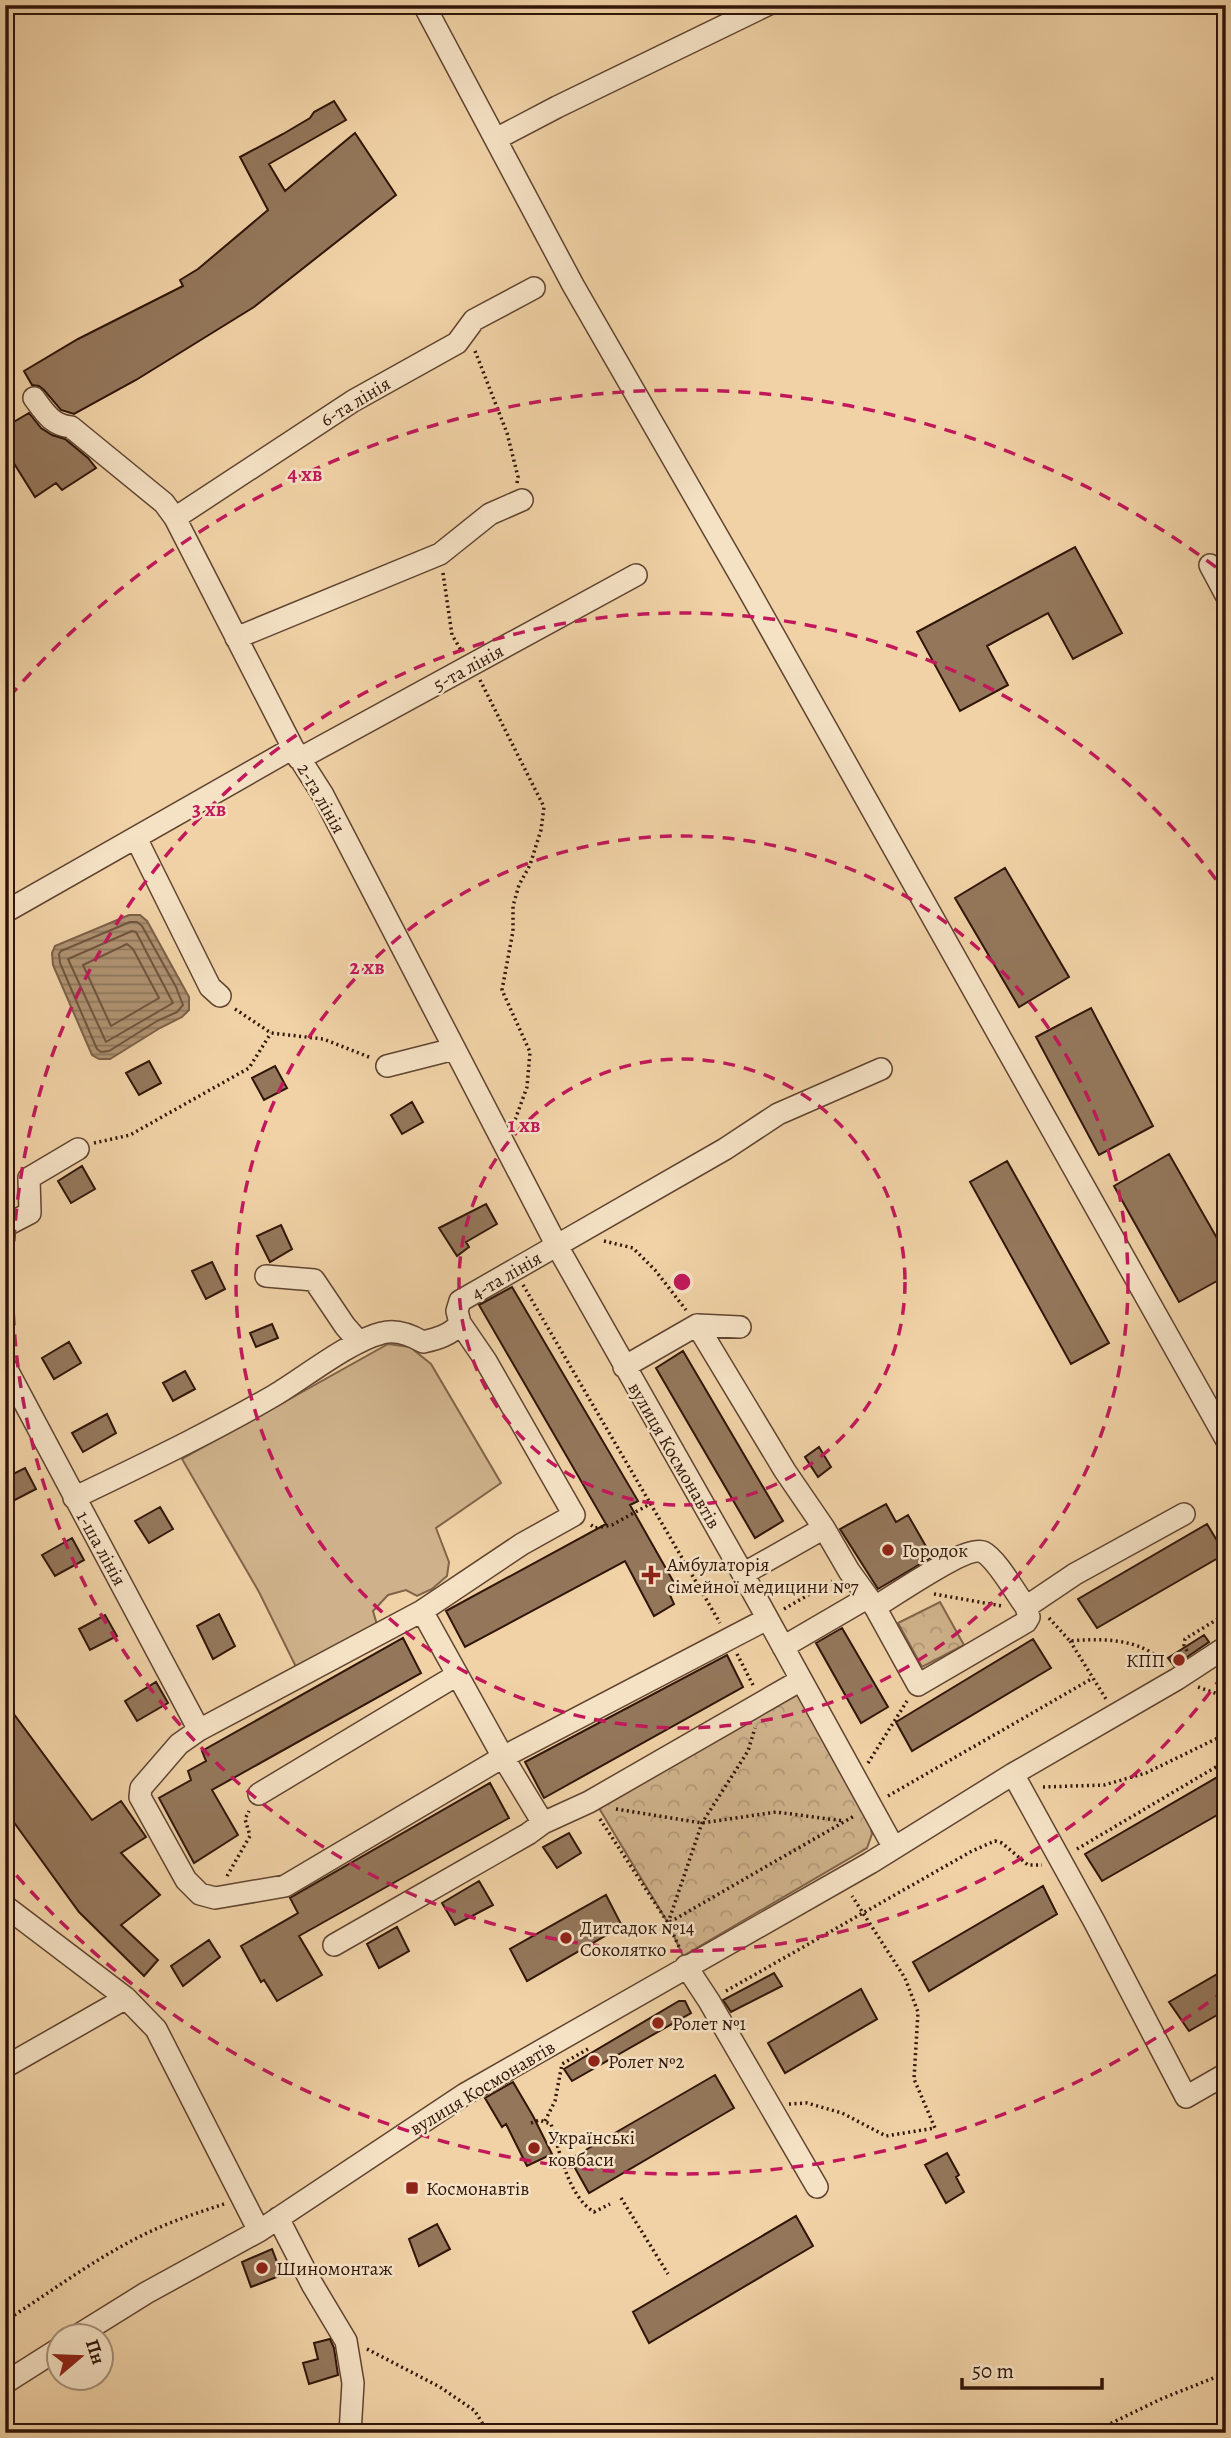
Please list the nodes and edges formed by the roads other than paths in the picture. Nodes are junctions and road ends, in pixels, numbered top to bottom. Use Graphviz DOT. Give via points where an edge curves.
graph roads {
  1 [pos="424,5"];
  2 [pos="767,5"];
  3 [pos="496,139"];
  4 [pos="534,288"];
  5 [pos="34,398"];
  6 [pos="517,502"];
  7 [pos="176,518"];
  8 [pos="1210,565"];
  9 [pos="636,575"];
  10 [pos="1226,595"];
  11 [pos="236,638"];
  12 [pos="296,754"];
  13 [pos="136,838"];
  14 [pos="5,912"];
  15 [pos="220,996"];
  16 [pos="454,1049"];
  17 [pos="387,1066"];
  18 [pos="881,1069"];
  19 [pos="78,1149"];
  20 [pos="5,1226"];
  21 [pos="557,1245"];
  22 [pos="266,1276"];
  23 [pos="460,1323"];
  24 [pos="697,1325"];
  25 [pos="740,1327"];
  26 [pos="359,1342"];
  27 [pos="5,1366"];
  28 [pos="624,1367"];
  29 [pos="1226,1439"];
  30 [pos="74,1497"];
  31 [pos="1184,1514"];
  32 [pos="824,1528"];
  33 [pos="743,1574"];
  34 [pos="871,1602"];
  35 [pos="1027,1609"];
  36 [pos="422,1611"];
  37 [pos="767,1619"];
  38 [pos="783,1647"];
  39 [pos="1226,1647"];
  40 [pos="457,1675"];
  41 [pos="801,1680"];
  42 [pos="199,1730"];
  43 [pos="503,1758"];
  44 [pos="1015,1779"];
  45 [pos="259,1794"];
  46 [pos="543,1823"];
  47 [pos="894,1848"];
  48 [pos="5,1906"];
  49 [pos="334,1945"];
  50 [pos="686,1966"];
  51 [pos="127,1998"];
  52 [pos="5,2067"];
  53 [pos="1226,2074"];
  54 [pos="817,2187"];
  55 [pos="278,2218"];
  56 [pos="259,2231"];
  57 [pos="99,2322"];
  58 [pos="46,2357"];
  59 [pos="5,2383"];
  60 [pos="350,2433"];
  1 -- 3 [label="street"];
  2 -- 3 [label="street"];
  3 -- 29 [label="street" via="573,285"];
  4 -- 7 [label="street, 6-та лінія" via="474,320 457,343 353,401"];
  5 -- 7 [label="street, 2-га лінія" via="50,420 71,427"];
  6 -- 11 [label="street" via="491,514 440,554"];
  7 -- 11 [label="street, 2-га лінія"];
  8 -- 10 [label="street"];
  9 -- 12 [label="street, 5-та лінія"];
  11 -- 12 [label="street, 2-га лінія"];
  12 -- 13 [label="street, 5-та лінія"];
  12 -- 16 [label="street, 2-га лінія" via="323,795"];
  13 -- 14 [label="street, 5-та лінія"];
  13 -- 15 [label="street" via="210,987"];
  16 -- 17 [label="street"];
  16 -- 21 [label="street, 2-га лінія"];
  18 -- 21 [label="street, 4-та лінія" via="778,1114"];
  19 -- 20 [label="street" via="29,1178 30,1213"];
  21 -- 23 [label="street, 4-та лінія" via="460,1301"];
  21 -- 28 [label="street, вулиця Космонавтів"];
  22 -- 26 [label="street" via="314,1280"];
  23 -- 26 [label="street, 4-та лінія" via="423,1342 409,1334 384,1332"];
  23 -- 36 [label="street" via="574,1515"];
  24 -- 25 [label="street"];
  24 -- 28 [label="street"];
  24 -- 32 [label="street"];
  26 -- 30 [label="street, 4-та лінія" via="237,1417"];
  27 -- 30 [label="street, 1-ша лінія"];
  28 -- 33 [label="street, вулиця Космонавтів"];
  30 -- 42 [label="street, 1-ша лінія"];
  31 -- 35 [label="street" via="1075,1574"];
  32 -- 33 [label="street"];
  32 -- 34 [label="street"];
  33 -- 37 [label="street, вулиця Космонавтів"];
  34 -- 35 [label="street" via="905,1589 975,1550 995,1563"];
  34 -- 35 [label="street" via="918,1685 1026,1622"];
  34 -- 38 [label="street"];
  36 -- 40 [label="street"];
  36 -- 42 [label="street"];
  37 -- 38 [label="street, вулиця Космонавтів"];
  37 -- 43 [label="street"];
  38 -- 41 [label="street, вулиця Космонавтів"];
  39 -- 44 [label="street, вулиця Космонавтів"];
  40 -- 43 [label="street"];
  40 -- 45 [label="street"];
  41 -- 46 [label="street" via="589,1802"];
  41 -- 47 [label="street, вулиця Космонавтів"];
  42 -- 43 [label="street" via="172,1752 141,1788 140,1797 186,1880 200,1894 215,1898 285,1886"];
  43 -- 46 [label="street"];
  44 -- 47 [label="street, вулиця Космонавтів"];
  44 -- 53 [label="street" via="1186,2097"];
  46 -- 49 [label="street"];
  47 -- 50 [label="street, вулиця Космонавтів"];
  48 -- 51 [label="street"];
  50 -- 54 [label="street"];
  50 -- 55 [label="street, вулиця Космонавтів" via="465,2094"];
  51 -- 52 [label="street"];
  51 -- 56 [label="street" via="156,2029"];
  55 -- 56 [label="street, вулиця Космонавтів"];
  55 -- 60 [label="street" via="346,2341 353,2383"];
  56 -- 57 [label="street, вулиця Космонавтів"];
  58 -- 59 [label="street"];
}
